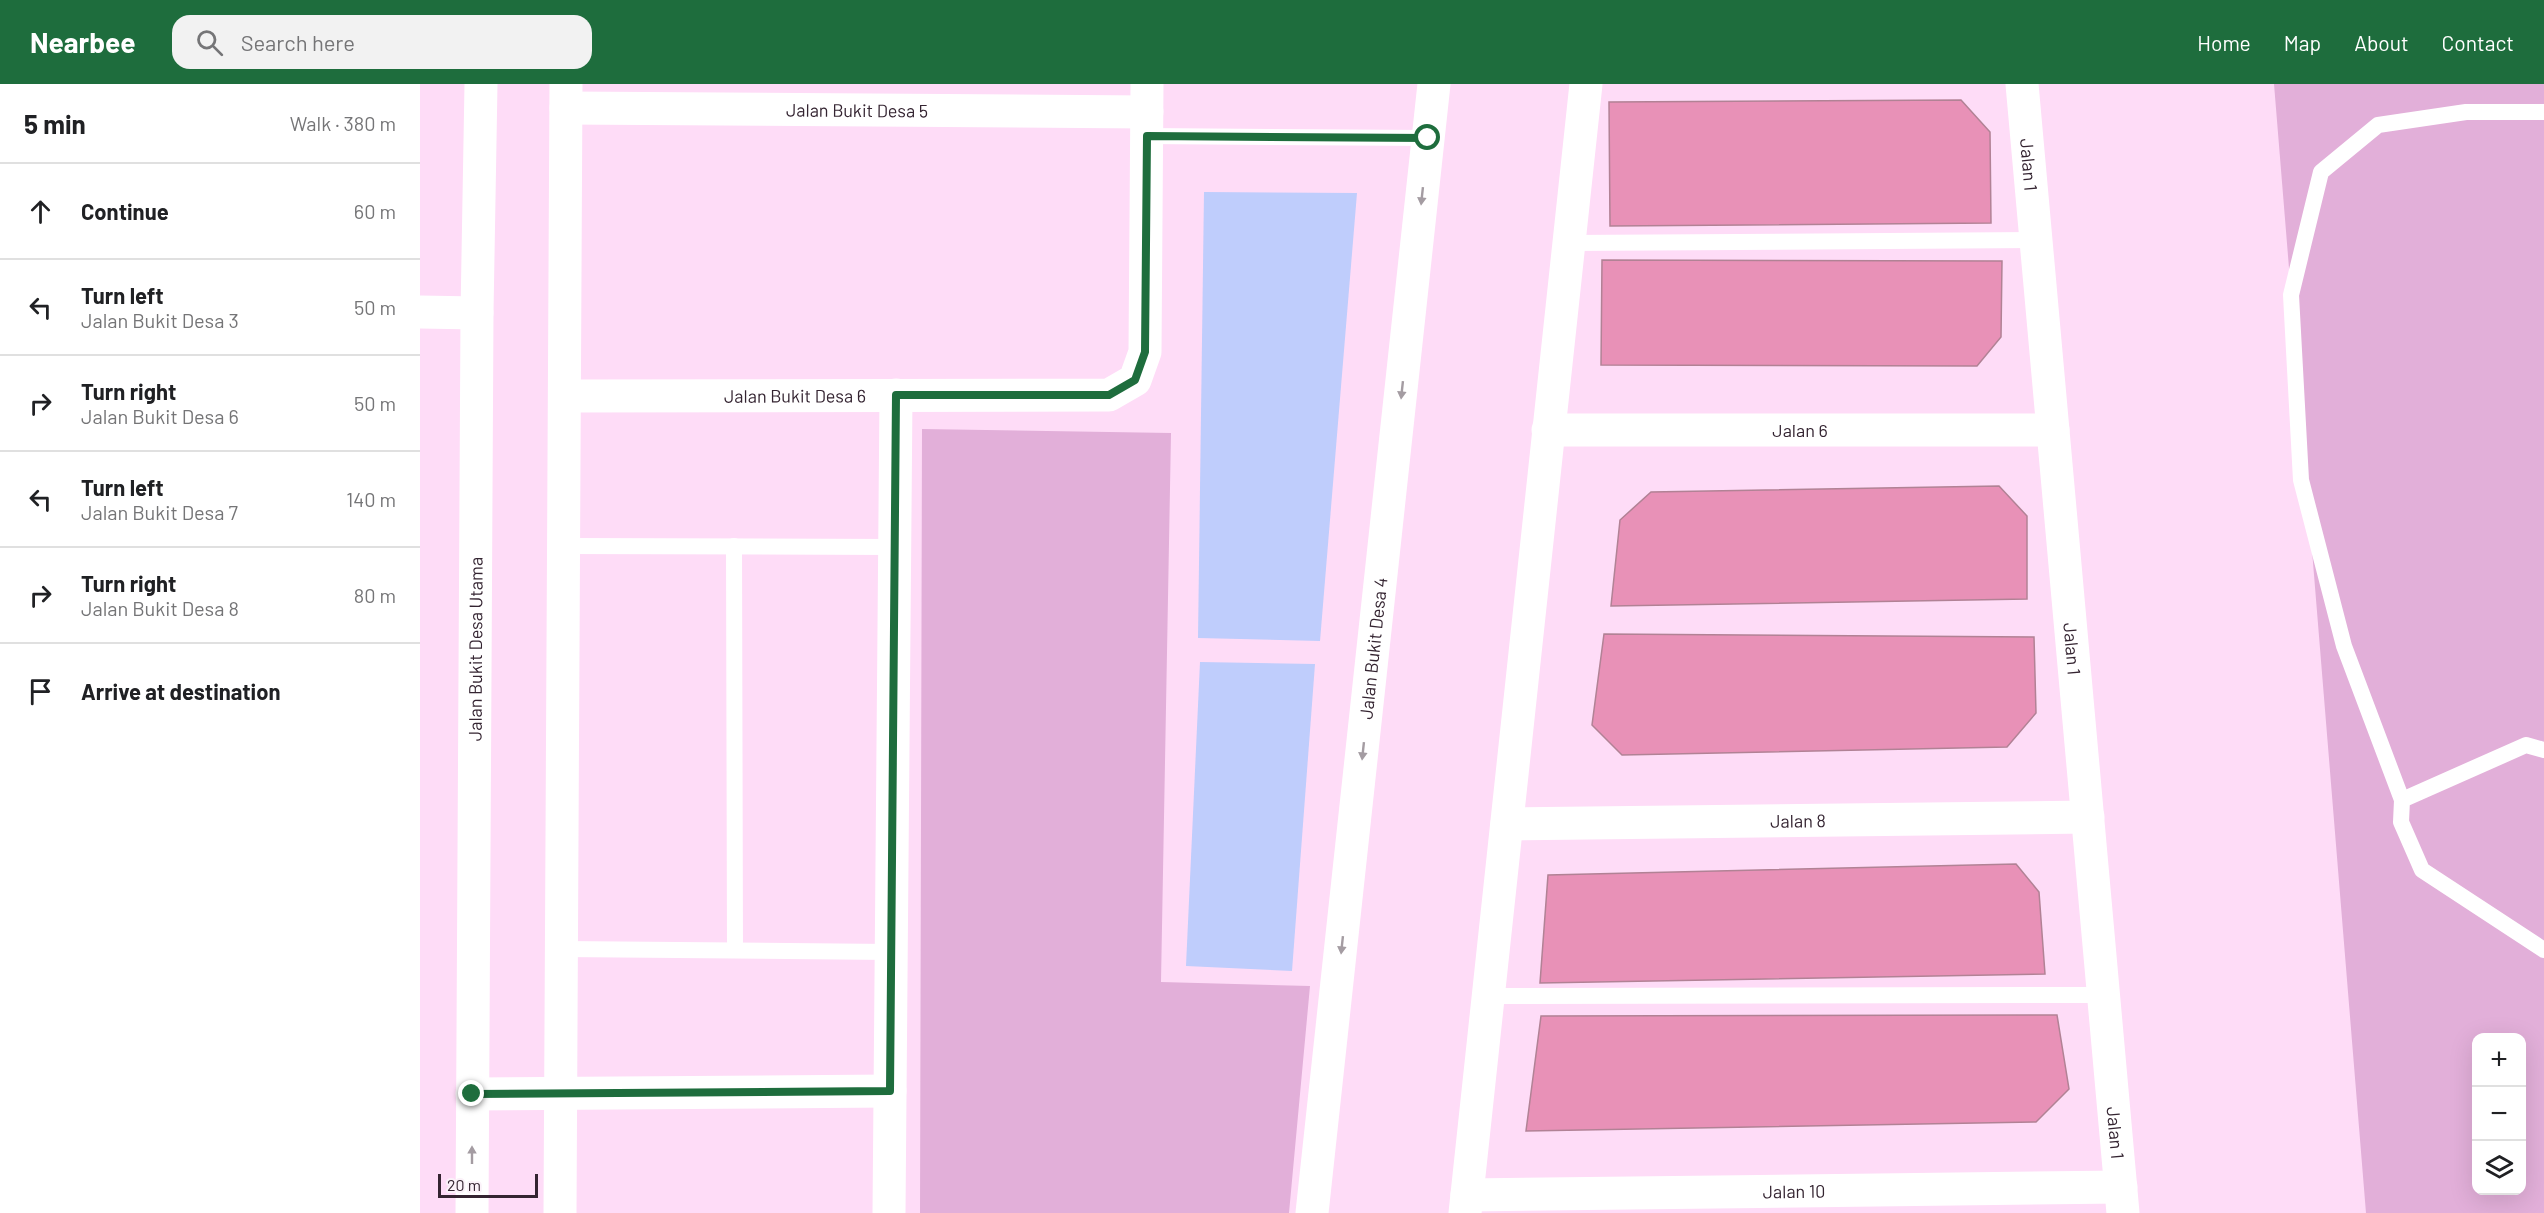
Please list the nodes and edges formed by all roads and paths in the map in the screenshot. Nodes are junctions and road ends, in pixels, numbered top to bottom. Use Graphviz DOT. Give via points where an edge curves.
graph roads {
  1 [pos="482,84"];
  2 [pos="1434,84"];
  3 [pos="1586,84"];
  4 [pos="2022,84"];
  5 [pos="566,96"];
  6 [pos="877,97"];
  7 [pos="1147,111"];
  8 [pos="2544,112"];
  9 [pos="1428,138"];
  10 [pos="2035,240"];
  11 [pos="1568,243"];
  12 [pos="420,312"];
  13 [pos="477,313"];
  14 [pos="896,395"];
  15 [pos="565,396"];
  16 [pos="1548,430"];
  17 [pos="2053,430"];
  18 [pos="564,546"];
  19 [pos="734,546"];
  20 [pos="894,547"];
  21 [pos="2544,750"];
  22 [pos="2402,800"];
  23 [pos="2088,817"];
  24 [pos="1507,824"];
  25 [pos="562,949"];
  26 [pos="735,950"];
  27 [pos="2544,950"];
  28 [pos="891,952"];
  29 [pos="2104,995"];
  30 [pos="1486,996"];
  31 [pos="890,1091"];
  32 [pos="472,1094"];
  33 [pos="562,1094"];
  34 [pos="2122,1200"];
  35 [pos="1466,1204"];
  36 [pos="472,1213"];
  37 [pos="560,1213"];
  38 [pos="889,1213"];
  39 [pos="1312,1213"];
  1 -- 13 [label="street, Jalan Bukit Desa Utama"];
  2 -- 9 [label="street, Jalan Bukit Desa 4"];
  3 -- 11 [label="street"];
  4 -- 10 [label="street, Jalan 1"];
  5 -- 6 [label="street, Jalan Bukit Desa 5"];
  5 -- 15 [label="street"];
  6 -- 7 [label="street, Jalan Bukit Desa 5"];
  7 -- 9 [label="lane"];
  7 -- 14 [label="street, Jalan Bukit Desa 6" via="1145,352 1135,380 1109,395"];
  8 -- 22 [label="lane" via="2466,112 2378,125 2321,172 2291,295 2301,480 2344,646"];
  9 -- 39 [label="street, Jalan Bukit Desa 4, one-way"];
  10 -- 11 [label="lane"];
  10 -- 17 [label="street, Jalan 1"];
  11 -- 16 [label="street"];
  12 -- 13 [label="street"];
  13 -- 32 [label="street, Jalan Bukit Desa Utama"];
  14 -- 15 [label="street, Jalan Bukit Desa 6"];
  14 -- 20 [label="street"];
  15 -- 18 [label="street"];
  16 -- 17 [label="street, Jalan 6"];
  16 -- 24 [label="street"];
  17 -- 23 [label="street, Jalan 1"];
  18 -- 19 [label="lane"];
  18 -- 25 [label="street"];
  19 -- 20 [label="lane"];
  19 -- 26 [label="lane"];
  20 -- 28 [label="street"];
  21 -- 22 [label="lane" via="2526,745"];
  22 -- 27 [label="lane" via="2401,822 2422,870"];
  23 -- 24 [label="street, Jalan 8"];
  23 -- 29 [label="street, Jalan 1"];
  24 -- 30 [label="street"];
  25 -- 26 [label="lane"];
  25 -- 33 [label="street"];
  26 -- 28 [label="lane"];
  28 -- 31 [label="street"];
  29 -- 30 [label="lane"];
  29 -- 34 [label="street, Jalan 1"];
  30 -- 35 [label="street"];
  31 -- 33 [label="street"];
  31 -- 38 [label="street"];
  32 -- 33 [label="street"];
  36 -- 32 [label="street, Jalan Bukit Desa Utama, one-way"];
  33 -- 37 [label="street"];
  34 -- 35 [label="street, Jalan 10"];
}
